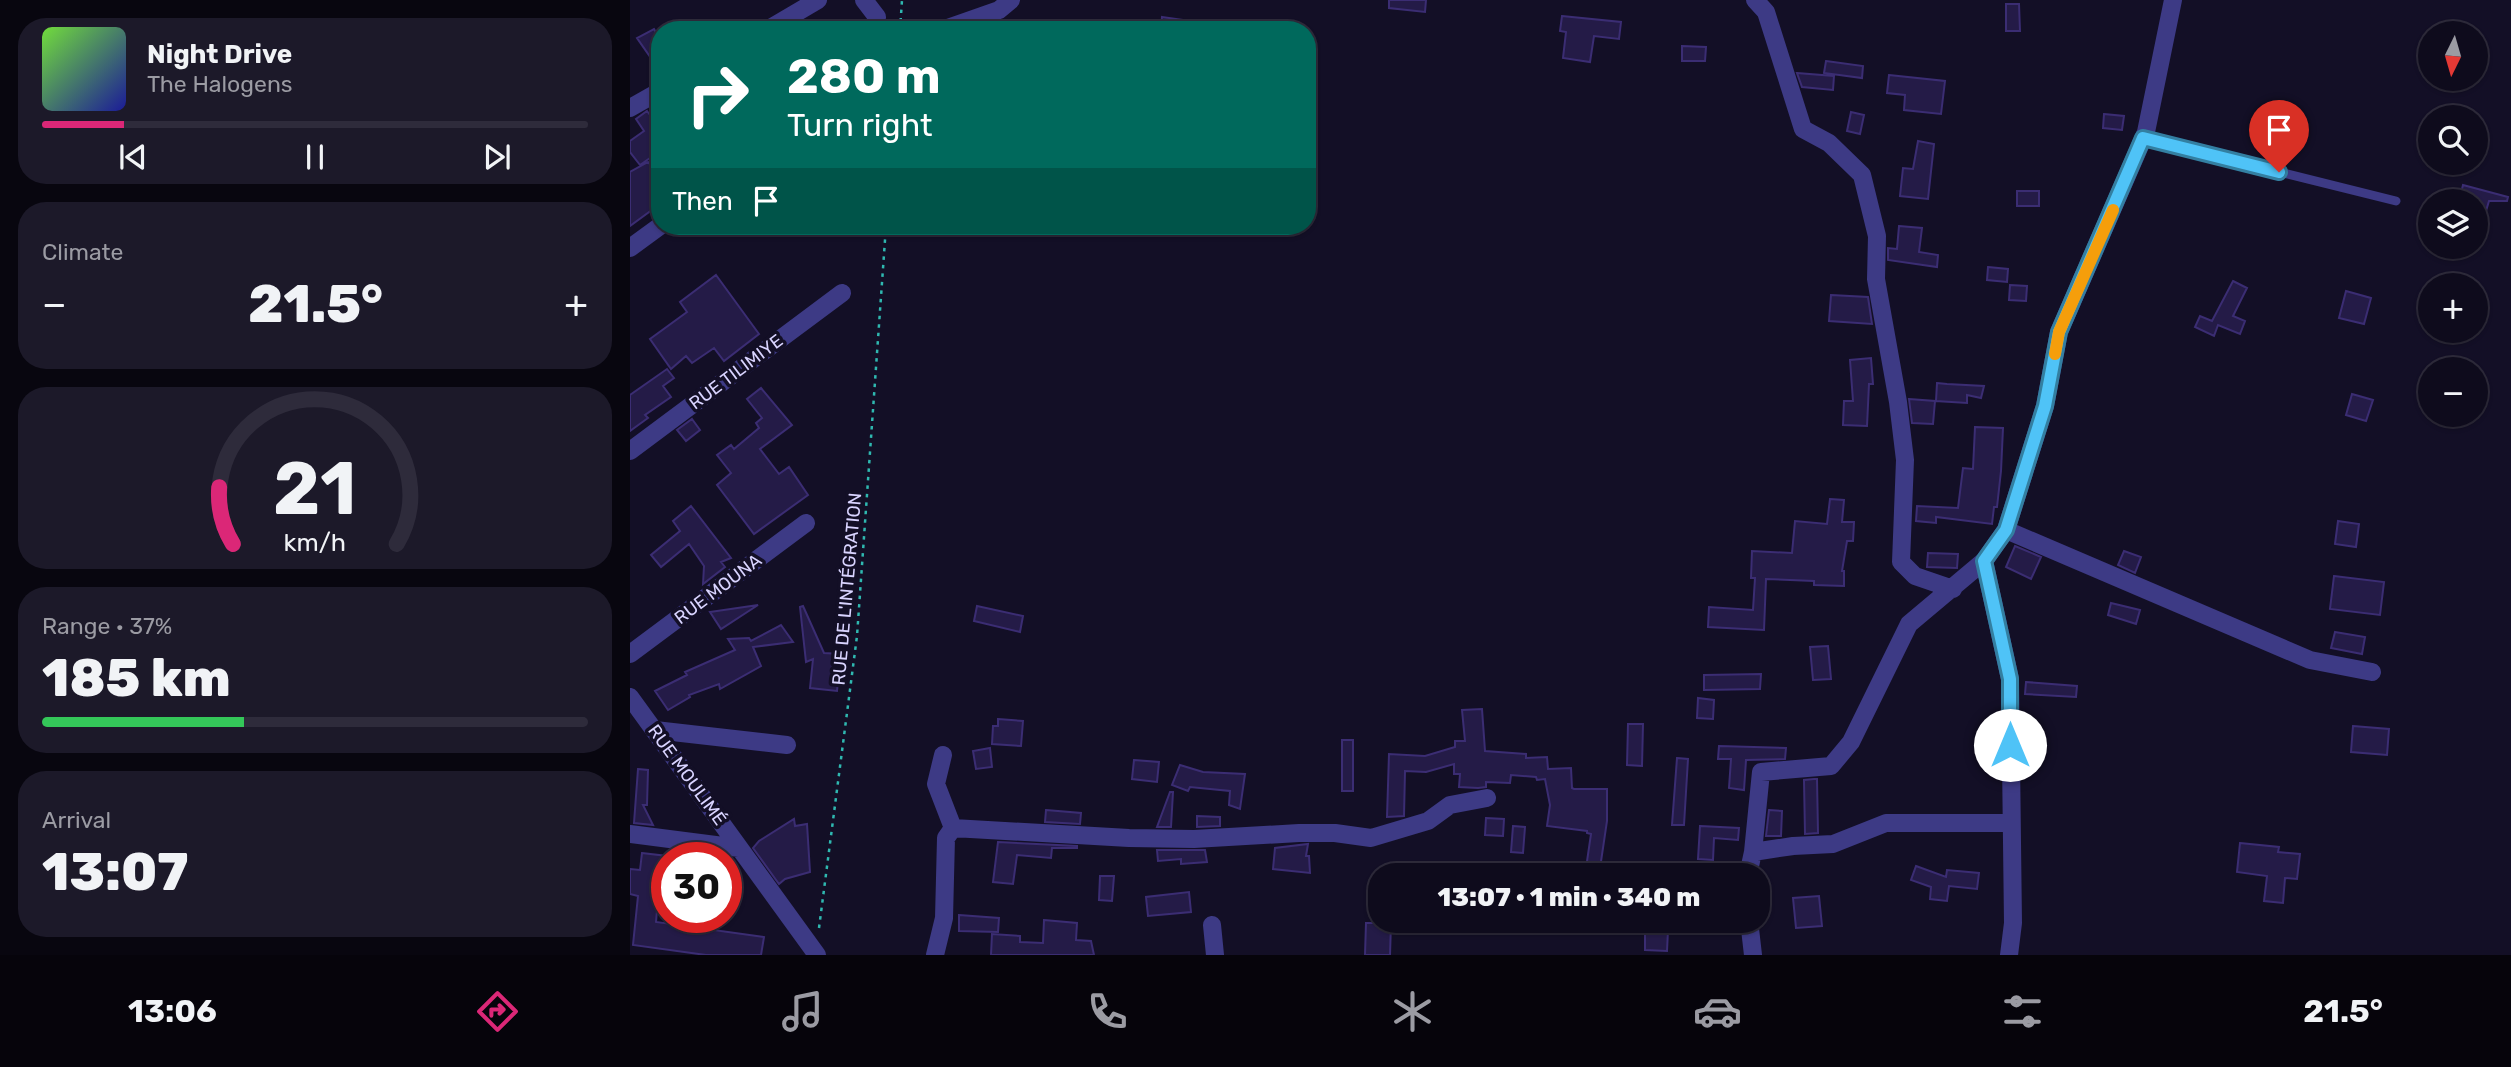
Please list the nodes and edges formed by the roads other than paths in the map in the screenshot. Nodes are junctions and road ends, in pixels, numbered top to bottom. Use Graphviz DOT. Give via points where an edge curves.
graph roads {
  1 [pos="818,0"];
  2 [pos="864,0"];
  3 [pos="1011,0"];
  4 [pos="1755,0"];
  5 [pos="2173,0"];
  6 [pos="877,17"];
  7 [pos="782,21"];
  8 [pos="968,21"];
  9 [pos="651,96"];
  10 [pos="630,108"];
  11 [pos="2143,138"];
  12 [pos="2396,201"];
  13 [pos="651,233"];
  14 [pos="630,248"];
  15 [pos="842,293"];
  16 [pos="630,451"];
  17 [pos="806,523"];
  18 [pos="2006,530"];
  19 [pos="1984,561"];
  20 [pos="1953,590"];
  21 [pos="630,654"];
  22 [pos="2372,672"];
  23 [pos="630,697"];
  24 [pos="643,720"];
  25 [pos="787,745"];
  26 [pos="943,755"];
  27 [pos="1487,798"];
  28 [pos="2011,823"];
  29 [pos="953,828"];
  30 [pos="630,834"];
  31 [pos="692,842"];
  32 [pos="734,842"];
  33 [pos="742,852"];
  34 [pos="1753,852"];
  35 [pos="1751,863"];
  36 [pos="1212,925"];
  37 [pos="1750,933"];
  38 [pos="816,953"];
  39 [pos="935,955"];
  40 [pos="1215,955"];
  41 [pos="1753,955"];
  42 [pos="2009,955"];
  1 -- 7 [label="street"];
  2 -- 6 [label="street"];
  3 -- 8 [label="street" via="999,10"];
  4 -- 20 [label="street" via="1766,12 1803,129 1829,143 1862,175 1877,236 1876,279 1905,460 1900,562 1915,576"];
  5 -- 11 [label="street"];
  9 -- 10 [label="street"];
  11 -- 12 [label="lane"];
  11 -- 18 [label="street" via="2059,332 2045,406"];
  13 -- 14 [label="street"];
  15 -- 16 [label="street, RUE TILIMIYE"];
  17 -- 21 [label="street, RUE MOUNA"];
  18 -- 19 [label="street"];
  18 -- 22 [label="street" via="2309,660"];
  19 -- 20 [label="street"];
  19 -- 28 [label="street" via="2010,679"];
  20 -- 34 [label="street" via="1909,624 1851,742 1831,766 1761,772"];
  23 -- 24 [label="street, RUE MOULIMÉ"];
  24 -- 25 [label="street"];
  24 -- 32 [label="street, RUE MOULIMÉ"];
  26 -- 29 [label="street" via="936,784"];
  27 -- 29 [label="street" via="1450,805 1428,821 1371,838 1311,833 1129,838"];
  28 -- 34 [label="street" via="1886,823 1833,844"];
  28 -- 42 [label="street" via="2013,923"];
  29 -- 39 [label="street" via="946,838 944,918"];
  30 -- 31 [label="street"];
  33 -- 38 [label="street, RUE MOULIMÉ"];
  34 -- 35 [label="street"];
  36 -- 40 [label="street"];
  37 -- 41 [label="street"];
}
